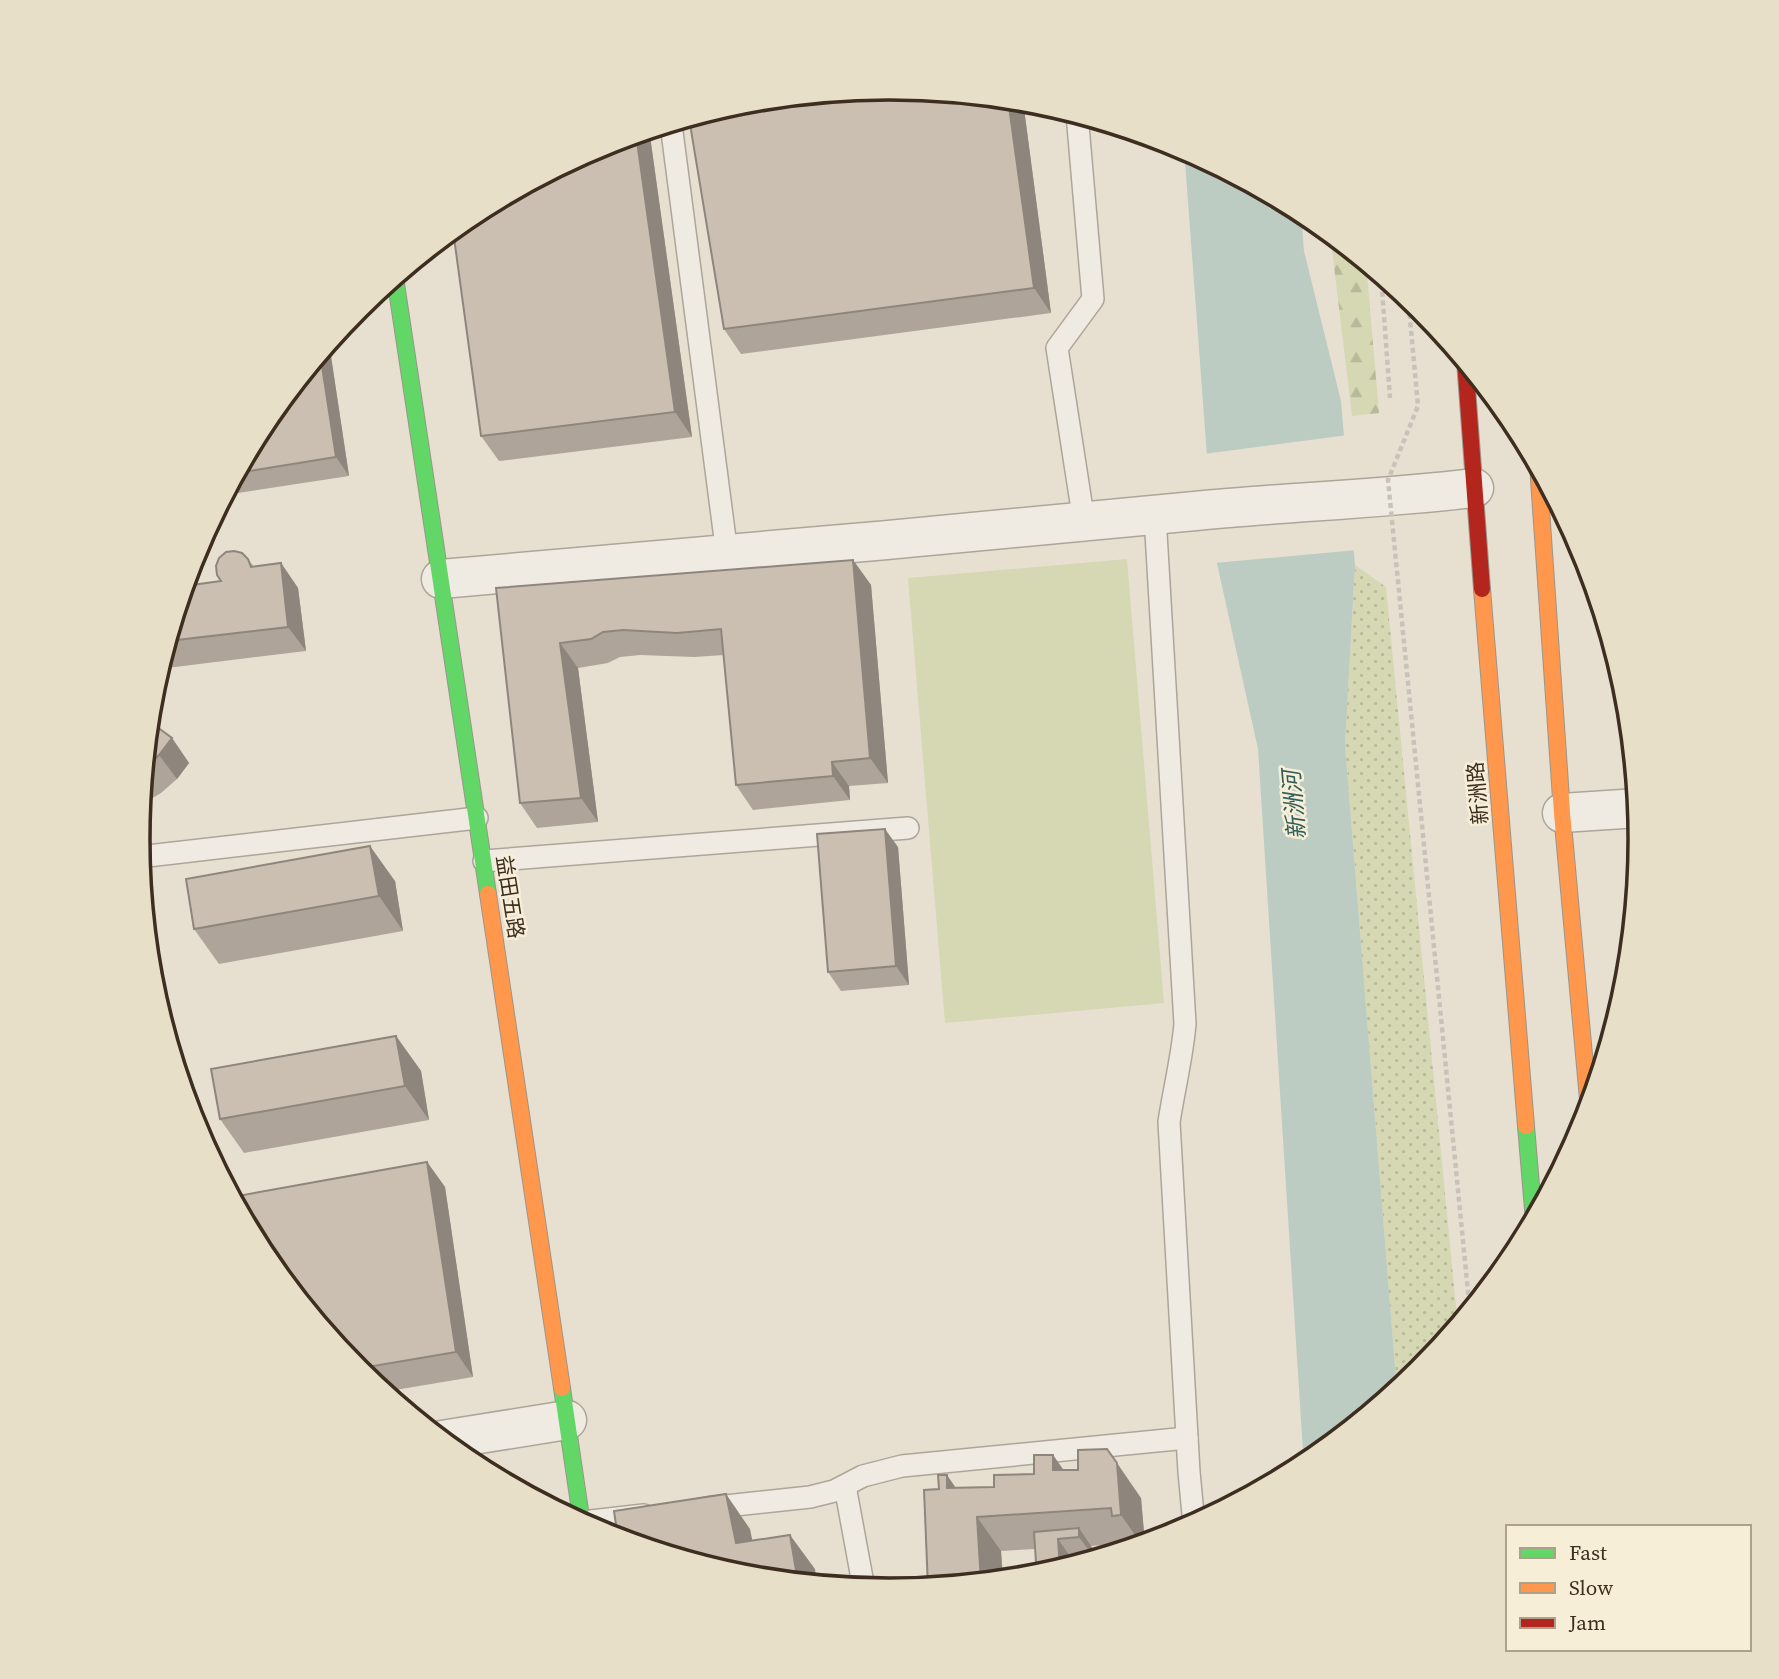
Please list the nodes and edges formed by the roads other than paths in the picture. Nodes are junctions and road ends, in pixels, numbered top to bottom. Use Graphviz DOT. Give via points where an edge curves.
graph roads {
  1 [pos="1078,124"];
  2 [pos="672,133"];
  3 [pos="397,288"];
  4 [pos="1466,377"];
  5 [pos="1540,487"];
  6 [pos="1474,488"];
  7 [pos="1155,516"];
  8 [pos="1084,522"];
  9 [pos="727,554"];
  10 [pos="441,579"];
  11 [pos="1628,809"];
  12 [pos="1562,813"];
  13 [pos="477,818"];
  14 [pos="908,828"];
  15 [pos="150,856"];
  16 [pos="484,861"];
  17 [pos="1588,1084"];
  18 [pos="1533,1204"];
  19 [pos="567,1420"];
  20 [pos="455,1438"];
  21 [pos="1187,1438"];
  22 [pos="845,1486"];
  23 [pos="689,1510"];
  24 [pos="580,1511"];
  25 [pos="662,1513"];
  26 [pos="1193,1514"];
  27 [pos="601,1521"];
  28 [pos="862,1578"];
  1 -- 8 [label="lane" via="1093,299 1057,348"];
  2 -- 9 [label="lane"];
  3 -- 10 [label="main road, 益田五路"];
  4 -- 6 [label="main road, 新洲路"];
  5 -- 12 [label="main road"];
  6 -- 7 [label="street"];
  6 -- 18 [label="main road, 新洲路"];
  7 -- 8 [label="street"];
  7 -- 21 [label="lane" via="1185,1024 1169,1122"];
  8 -- 9 [label="street"];
  9 -- 10 [label="street"];
  10 -- 13 [label="main road, 益田五路"];
  11 -- 12 [label="street"];
  12 -- 17 [label="main road"];
  13 -- 15 [label="lane"];
  13 -- 16 [label="main road, 益田五路"];
  14 -- 16 [label="lane"];
  16 -- 19 [label="main road, 益田五路"];
  19 -- 20 [label="street"];
  19 -- 24 [label="main road, 益田五路"];
  21 -- 22 [label="lane" via="902,1466"];
  21 -- 26 [label="lane"];
  22 -- 23 [label="lane" via="810,1497"];
  22 -- 28 [label="lane"];
  25 -- 27 [label="lane"];
}
